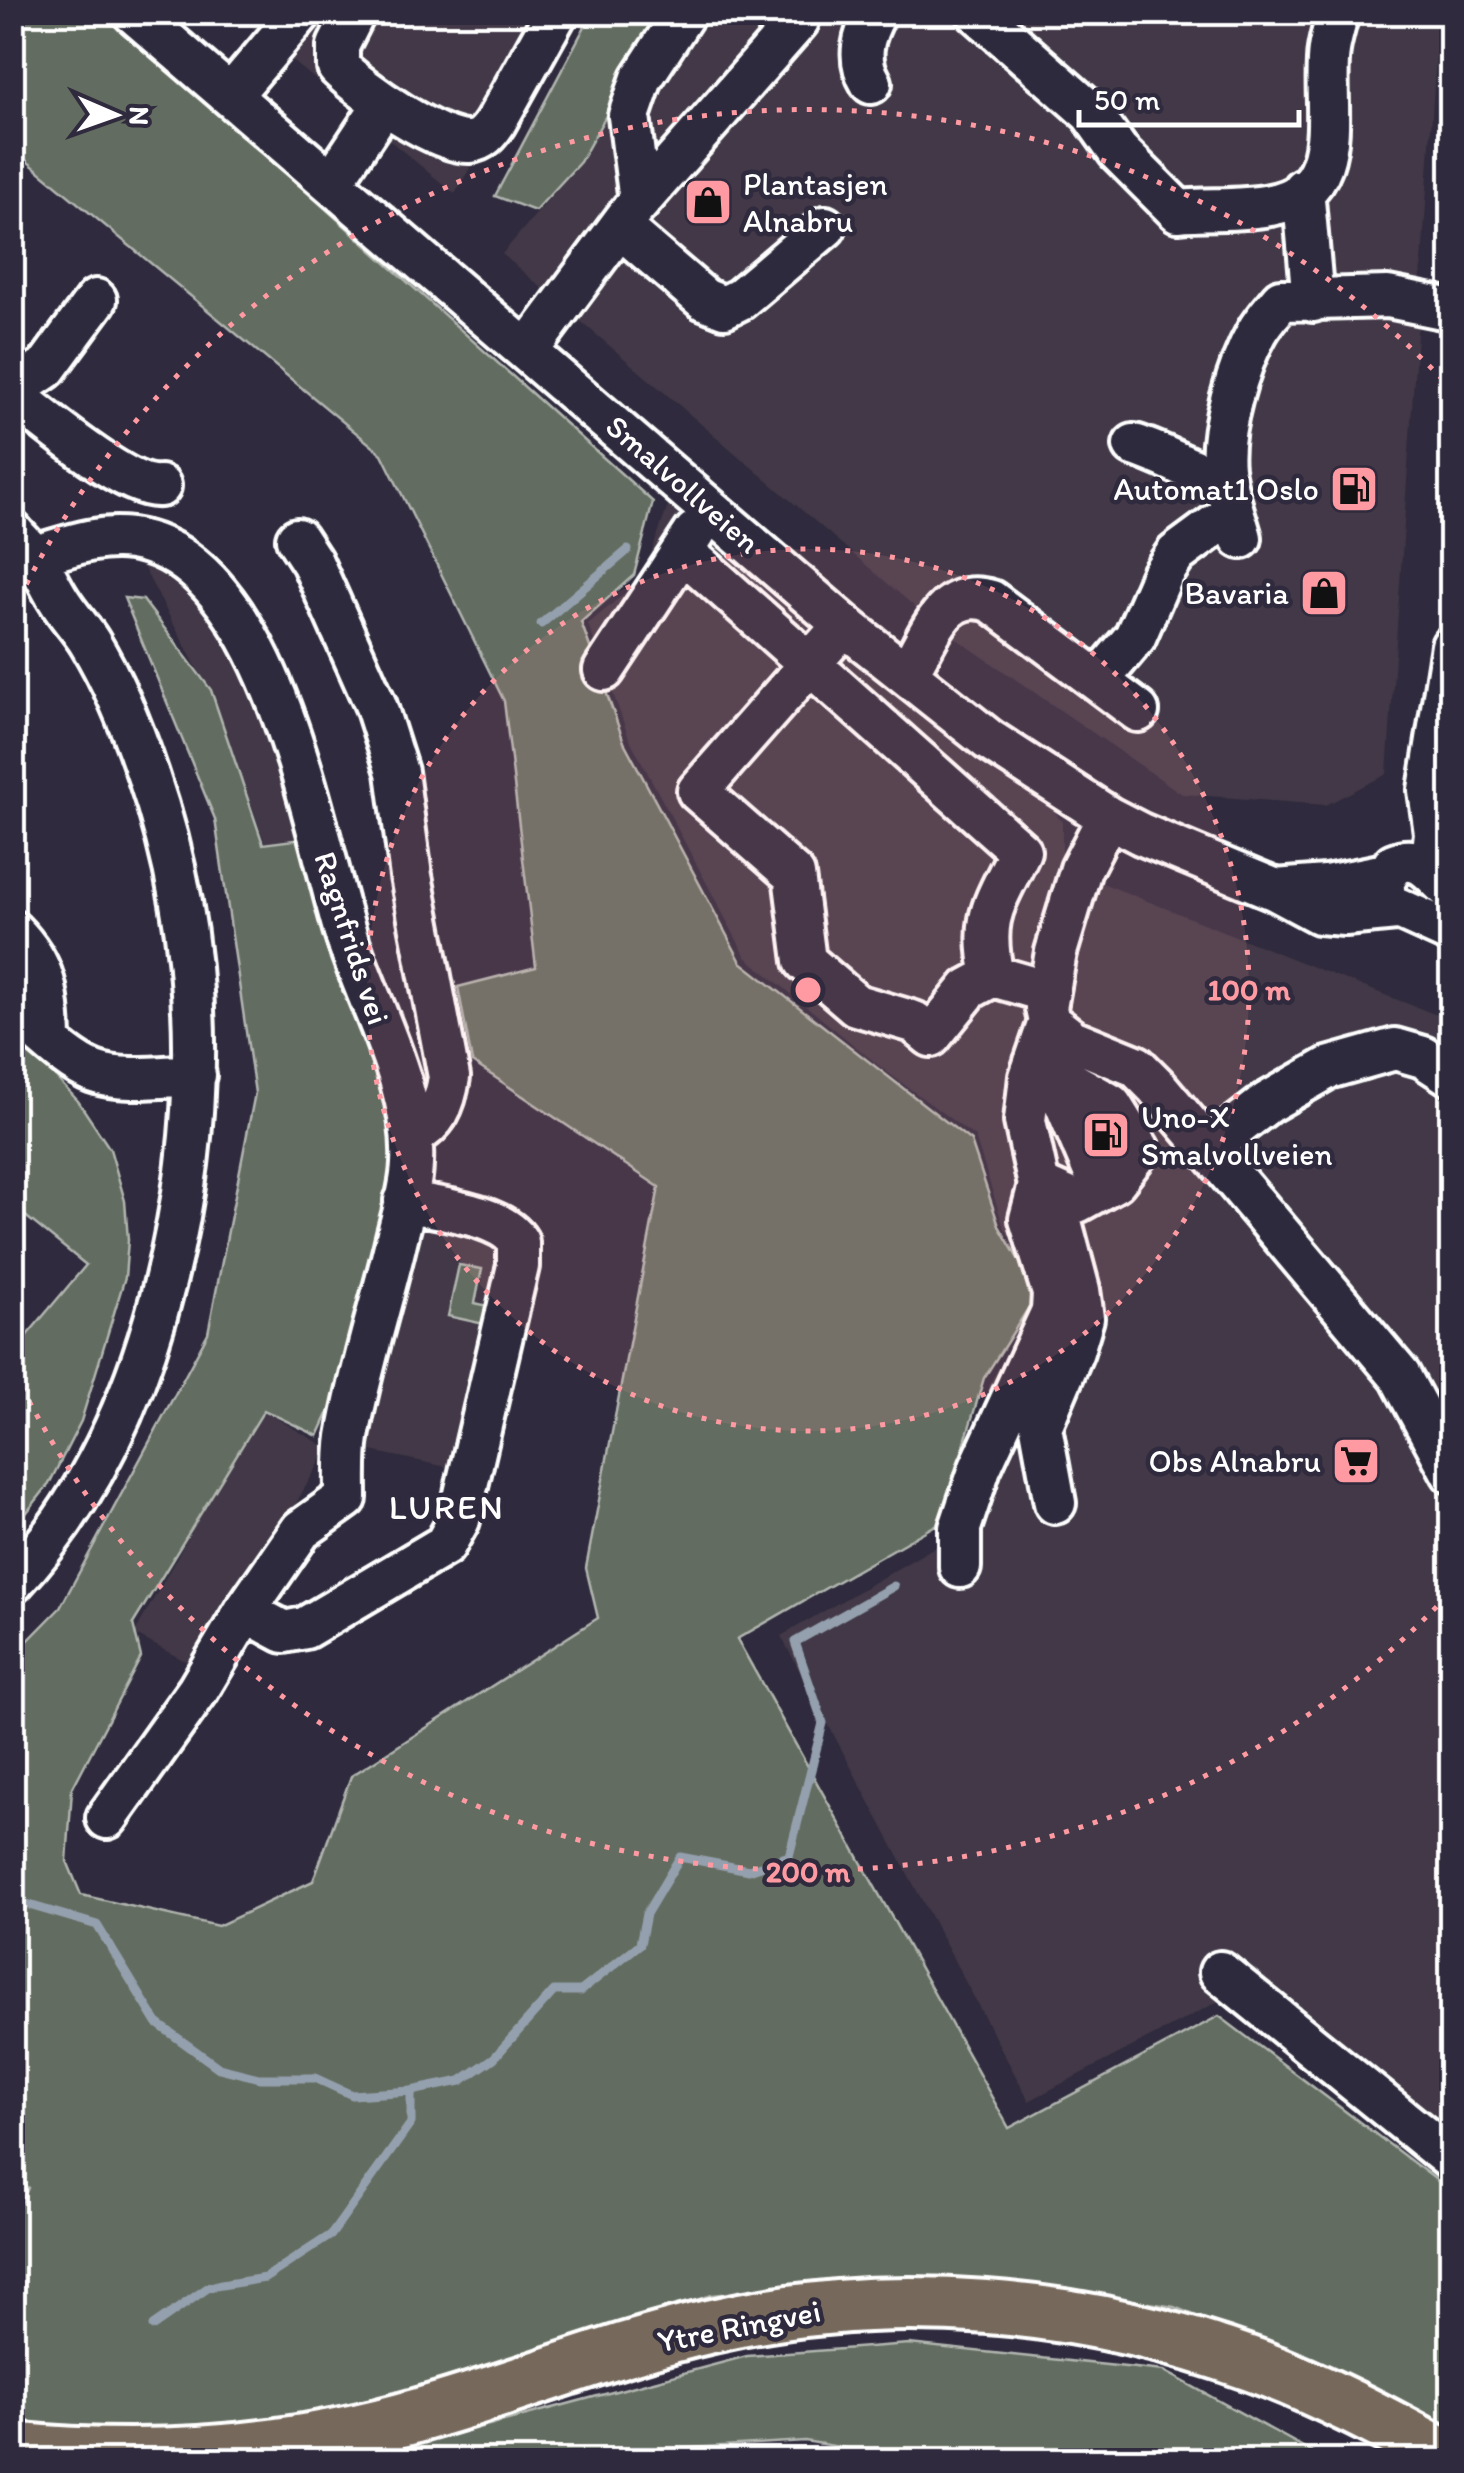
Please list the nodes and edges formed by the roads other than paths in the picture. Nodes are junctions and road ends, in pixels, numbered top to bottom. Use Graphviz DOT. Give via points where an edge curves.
graph roads {
  1 [pos="133,12"];
  2 [pos="301,12"];
  3 [pos="355,12"];
  4 [pos="558,12"];
  5 [pos="685,12"];
  6 [pos="794,12"];
  7 [pos="876,12"];
  8 [pos="977,12"];
  9 [pos="1338,12"];
  10 [pos="871,83"];
  11 [pos="230,95"];
  12 [pos="382,105"];
  13 [pos="332,182"];
  14 [pos="1303,190"];
  15 [pos="630,214"];
  16 [pos="825,227"];
  17 [pos="96,300"];
  18 [pos="1313,301"];
  19 [pos="1452,310"];
  20 [pos="528,350"];
  21 [pos="12,392"];
  22 [pos="1134,445"];
  23 [pos="160,486"];
  24 [pos="708,506"];
  25 [pos="1233,511"];
  26 [pos="297,539"];
  27 [pos="24,544"];
  28 [pos="684,552"];
  29 [pos="844,625"];
  30 [pos="1452,646"];
  31 [pos="810,666"];
  32 [pos="604,670"];
  33 [pos="906,674"];
  34 [pos="1098,682"];
  35 [pos="1138,711"];
  36 [pos="1108,817"];
  37 [pos="1415,886"];
  38 [pos="12,931"];
  39 [pos="1452,933"];
  40 [pos="993,976"];
  41 [pos="1048,1007"];
  42 [pos="12,1010"];
  43 [pos="50,1040"];
  44 [pos="1043,1066"];
  45 [pos="196,1074"];
  46 [pos="1452,1076"];
  47 [pos="412,1136"];
  48 [pos="1210,1154"];
  49 [pos="1038,1185"];
  50 [pos="405,1201"];
  51 [pos="1452,1473"];
  52 [pos="1055,1503"];
  53 [pos="960,1567"];
  54 [pos="12,1583"];
  55 [pos="246,1611"];
  56 [pos="107,1818"];
  57 [pos="1220,1972"];
  58 [pos="1452,2160"];
  59 [pos="12,2449"];
  60 [pos="1452,2460"];
  1 -- 11 [label="street, Smalvollveien"];
  2 -- 11 [label="street"];
  3 -- 12 [label="street" via="338,46 338,68"];
  4 -- 12 [label="street" via="495,123 478,140 451,137"];
  5 -- 15 [label="street" via="642,78 629,116"];
  6 -- 15 [label="street" via="798,21"];
  7 -- 10 [label="street" via="862,52"];
  8 -- 14 [label="street" via="1091,113 1118,151 1178,211 1268,206"];
  9 -- 14 [label="street" via="1329,51 1330,142 1318,174"];
  11 -- 13 [label="street, Smalvollveien"];
  12 -- 13 [label="street"];
  13 -- 20 [label="street, Smalvollveien"];
  14 -- 18 [label="street"];
  15 -- 16 [label="street" via="704,299 724,307"];
  15 -- 20 [label="street"];
  17 -- 21 [label="street" via="46,368"];
  18 -- 19 [label="street" via="1388,297"];
  18 -- 25 [label="street" via="1281,300 1257,331 1234,388 1222,464"];
  20 -- 24 [label="street, Smalvollveien"];
  21 -- 23 [label="street" via="122,475"];
  22 -- 25 [label="street" via="1192,472"];
  24 -- 28 [label="street"];
  24 -- 29 [label="street, Smalvollveien"];
  25 -- 34 [label="street" via="1176,554 1135,636"];
  26 -- 47 [label="street" via="376,706 396,772 449,1077 438,1115"];
  27 -- 45 [label="street" via="112,685 164,822 187,928"];
  27 -- 47 [label="street, Ragnfrids vei" via="105,538 148,543 180,557 219,594 297,750 345,930 396,1068"];
  28 -- 31 [label="street"];
  28 -- 32 [label="street"];
  29 -- 31 [label="street"];
  29 -- 33 [label="street, Smalvollveien"];
  30 -- 37 [label="street" via="1429,790 1403,839"];
  31 -- 40 [label="street" via="1020,851 987,920"];
  31 -- 40 [label="street" via="698,791 794,875 804,961 856,1006 914,1022 931,1036 969,989"];
  33 -- 34 [label="street" via="947,607 977,597"];
  33 -- 36 [label="street, Smalvollveien" via="989,740"];
  34 -- 35 [label="street"];
  36 -- 37 [label="street, Smalvollveien" via="1276,890"];
  36 -- 41 [label="street" via="1081,869 1056,952"];
  37 -- 39 [label="street"];
  38 -- 43 [label="street" via="36,957 43,976"];
  40 -- 41 [label="street"];
  41 -- 44 [label="street"];
  41 -- 48 [label="street" via="1083,1046 1136,1066"];
  42 -- 43 [label="street"];
  43 -- 45 [label="street" via="95,1073"];
  44 -- 49 [label="street" via="1030,1077 1025,1121"];
  44 -- 49 [label="street" via="1111,1104 1139,1150 1115,1181 1077,1202"];
  45 -- 54 [label="street" via="173,1250 134,1380 88,1482"];
  46 -- 48 [label="street" via="1395,1049 1328,1068 1267,1104"];
  47 -- 50 [label="street, Ragnfrids vei"];
  48 -- 51 [label="street" via="1400,1376"];
  49 -- 52 [label="street" via="1061,1222 1082,1318 1041,1427"];
  49 -- 53 [label="street" via="1030,1219 1054,1294 1052,1312 980,1468 960,1528"];
  50 -- 55 [label="street, Ragnfrids vei" via="348,1440 346,1498 301,1530"];
  50 -- 55 [label="street" via="528,1232 518,1242 468,1488 450,1538 305,1628 284,1632"];
  55 -- 56 [label="street"];
  57 -- 58 [label="street"];
  59 -- 60 [label="main road, Ytre Ringvei" via="176,2455 305,2442 421,2415 713,2326 848,2307 942,2305 1085,2320 1203,2348 1303,2384"];
}
